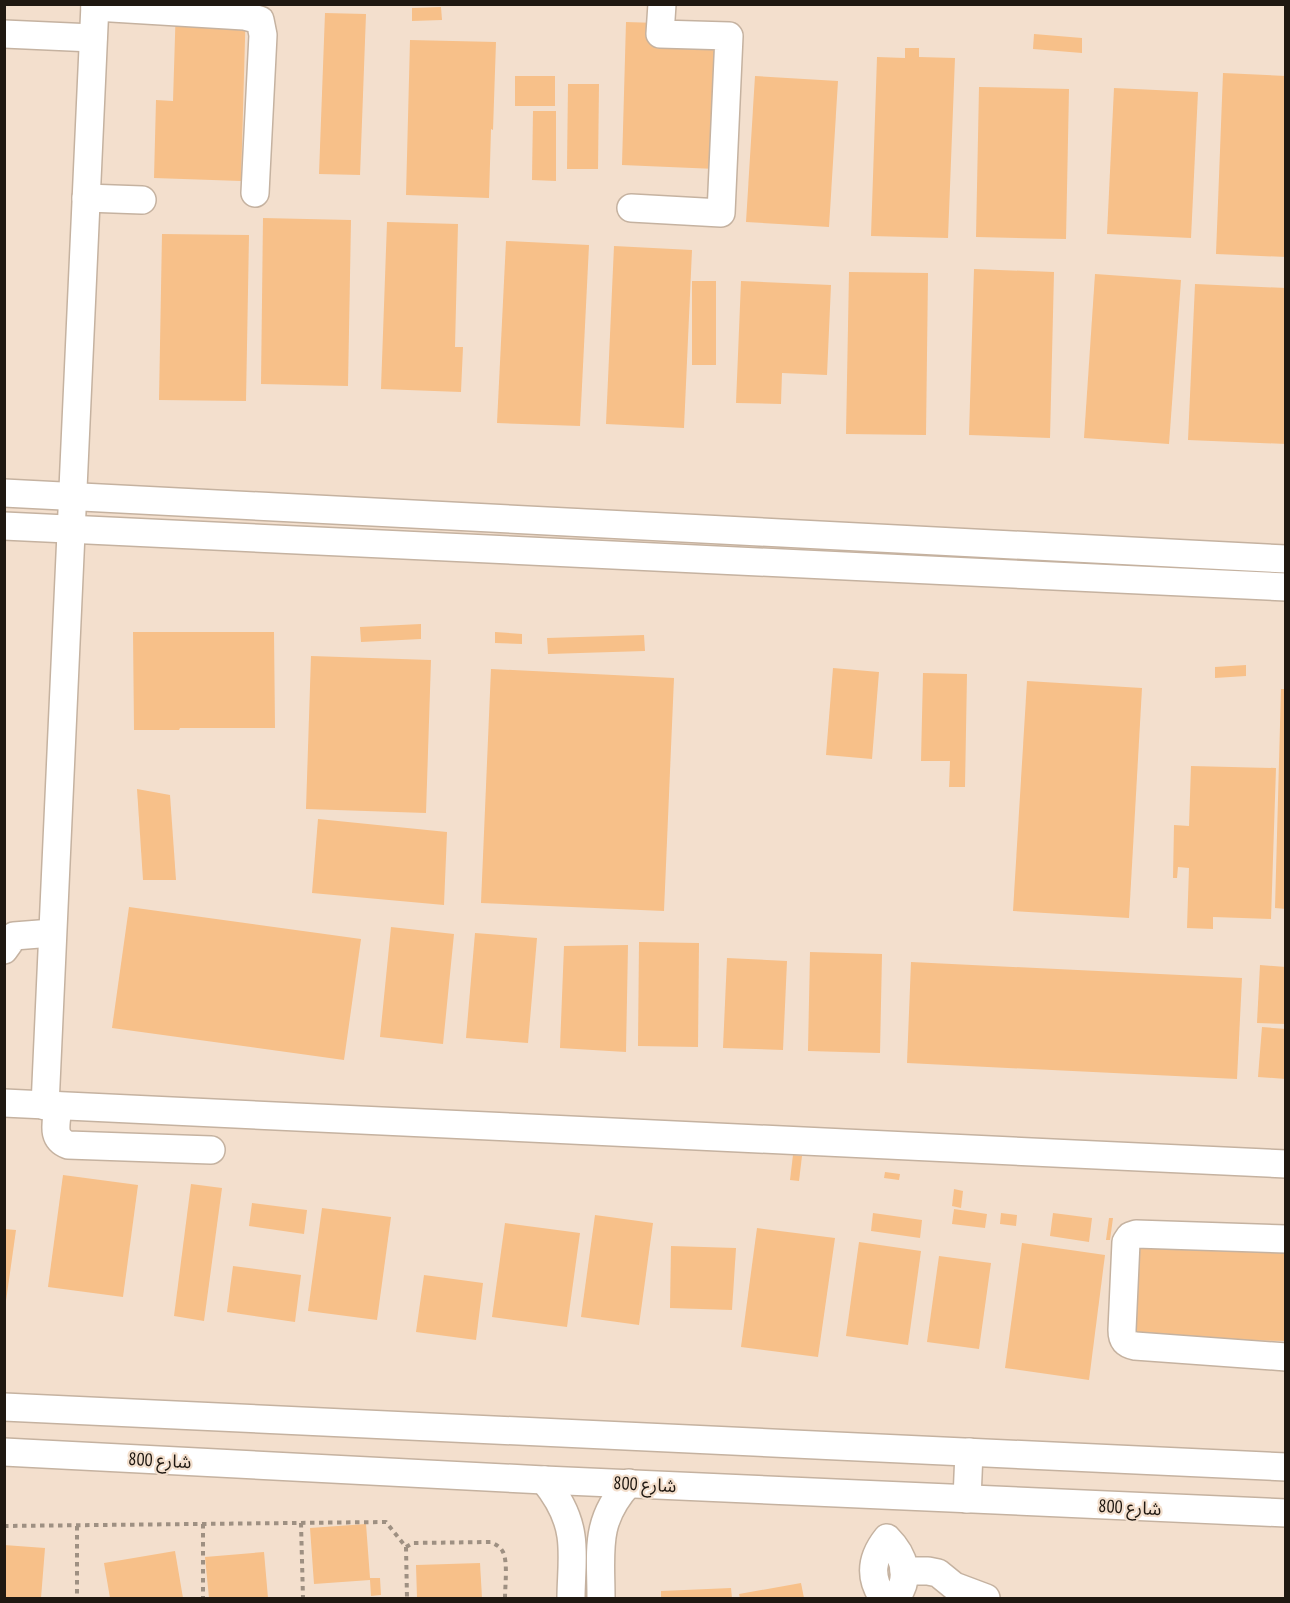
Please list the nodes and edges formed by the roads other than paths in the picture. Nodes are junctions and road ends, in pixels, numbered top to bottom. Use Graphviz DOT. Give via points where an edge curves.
graph roads {
  1 [pos="662,4"];
  2 [pos="95,6"];
  3 [pos="4,34"];
  4 [pos="93,38"];
  5 [pos="255,193"];
  6 [pos="86,198"];
  7 [pos="142,200"];
  8 [pos="631,208"];
  9 [pos="4,493"];
  10 [pos="72,497"];
  11 [pos="4,526"];
  12 [pos="71,529"];
  13 [pos="1286,559"];
  14 [pos="1286,587"];
  15 [pos="52,933"];
  16 [pos="4,950"];
  17 [pos="4,1104"];
  18 [pos="51,1106"];
  19 [pos="156,1111"];
  20 [pos="154,1148"];
  21 [pos="211,1150"];
  22 [pos="1286,1164"];
  23 [pos="1286,1239"];
  24 [pos="1286,1357"];
  25 [pos="4,1407"];
  26 [pos="274,1420"];
  27 [pos="4,1452"];
  28 [pos="969,1452"];
  29 [pos="274,1465"];
  30 [pos="1286,1467"];
  31 [pos="544,1480"];
  32 [pos="629,1483"];
  33 [pos="966,1499"];
  34 [pos="1286,1513"];
  35 [pos="904,1571"];
  36 [pos="571,1599"];
  37 [pos="601,1599"];
  38 [pos="883,1599"];
  39 [pos="896,1599"];
  40 [pos="986,1599"];
  1 -- 8 [label="street" via="660,34 729,36 721,213"];
  2 -- 4 [label="street"];
  2 -- 5 [label="street" via="260,20 263,35"];
  3 -- 4 [label="street"];
  4 -- 6 [label="street"];
  6 -- 7 [label="street"];
  6 -- 10 [label="street"];
  9 -- 10 [label="street"];
  10 -- 12 [label="street"];
  10 -- 13 [label="street"];
  11 -- 12 [label="street"];
  12 -- 14 [label="street"];
  12 -- 15 [label="street"];
  15 -- 16 [label="street" via="14,936"];
  15 -- 18 [label="street"];
  17 -- 18 [label="street"];
  18 -- 19 [label="street"];
  18 -- 20 [label="street" via="60,1142"];
  19 -- 20 [label="street"];
  19 -- 22 [label="street"];
  20 -- 21 [label="street"];
  23 -- 24 [label="street" via="1136,1233 1130,1236 1126,1242 1122,1330 1122,1338 1135,1346"];
  25 -- 26 [label="street"];
  26 -- 28 [label="street"];
  26 -- 29 [label="street"];
  27 -- 29 [label="street, شارع 800"];
  28 -- 30 [label="street"];
  28 -- 33 [label="street"];
  29 -- 31 [label="street, شارع 800"];
  31 -- 32 [label="street, شارع 800"];
  31 -- 36 [label="street" via="561,1506 571,1536"];
  32 -- 33 [label="street, شارع 800"];
  32 -- 37 [label="street" via="604,1522"];
  33 -- 34 [label="street, شارع 800"];
  35 -- 38 [label="street" via="902,1559 887,1539 874,1560 876,1586"];
  35 -- 39 [label="street"];
  35 -- 40 [label="street" via="938,1573 954,1586"];
}
